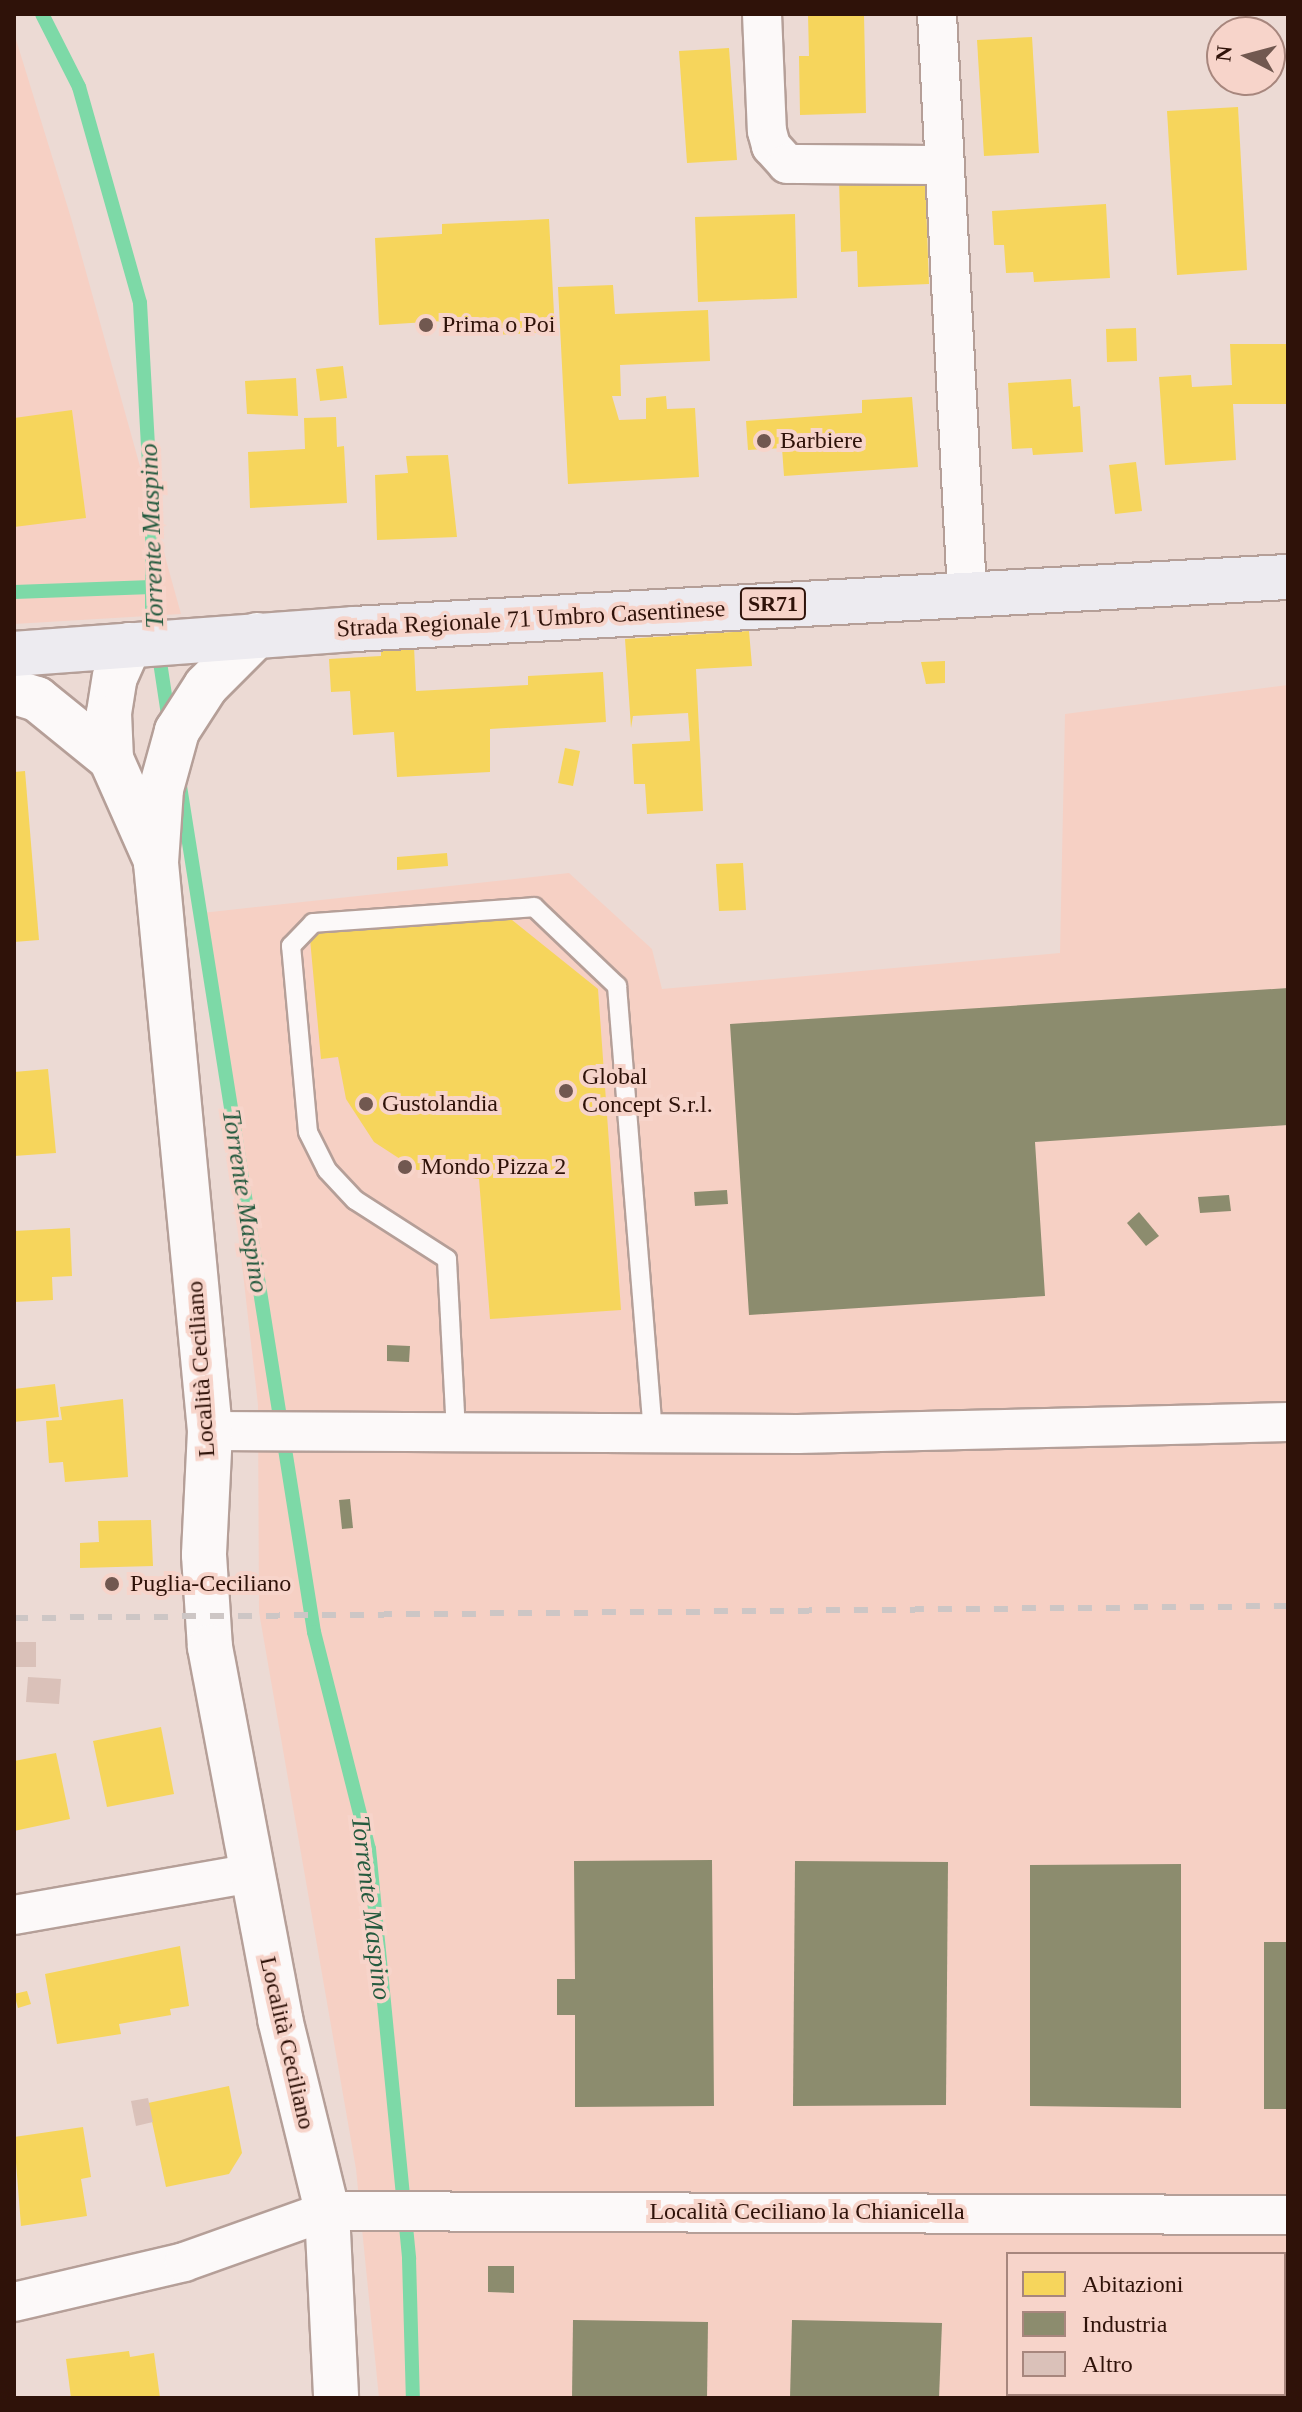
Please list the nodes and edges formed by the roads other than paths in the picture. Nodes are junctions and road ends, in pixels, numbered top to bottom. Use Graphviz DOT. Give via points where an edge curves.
graph roads {
  1 [pos="762,14"];
  2 [pos="937,14"];
  3 [pos="945,165"];
  4 [pos="1288,577"];
  5 [pos="967,593"];
  6 [pos="257,635"];
  7 [pos="129,645"];
  8 [pos="14,654"];
  9 [pos="14,692"];
  10 [pos="111,759"];
  11 [pos="156,863"];
  12 [pos="1288,1422"];
  13 [pos="210,1431"];
  14 [pos="456,1432"];
  15 [pos="653,1433"];
  16 [pos="251,1873"];
  17 [pos="14,1915"];
  18 [pos="327,2211"];
  19 [pos="1288,2215"];
  20 [pos="14,2302"];
  21 [pos="336,2398"];
  1 -- 3 [label="street" via="767,131 771,146 787,164"];
  2 -- 3 [label="street"];
  3 -- 5 [label="street"];
  4 -- 5 [label="main road, Strada Regionale 71 Umbro Casentinese / SR71"];
  5 -- 6 [label="main road, Strada Regionale 71 Umbro Casentinese / SR71"];
  6 -- 7 [label="main road, Strada Regionale 71 Umbro Casentinese / SR71"];
  6 -- 11 [label="street" via="206,686 177,731 161,789"];
  7 -- 8 [label="main road, Strada Regionale 71 Umbro Casentinese / SR71"];
  7 -- 10 [label="street" via="115,677 109,713"];
  9 -- 10 [label="street" via="37,699"];
  10 -- 11 [label="street"];
  11 -- 13 [label="street, Località Ceciliano"];
  12 -- 15 [label="street"];
  13 -- 14 [label="street"];
  13 -- 16 [label="street, Località Ceciliano" via="204,1555 209,1633"];
  14 -- 15 [label="street"];
  14 -- 15 [label="lane" via="447,1259 355,1200 327,1170 308,1132 291,946 313,923 534,907 617,986"];
  16 -- 17 [label="street"];
  16 -- 18 [label="street, Località Ceciliano" via="283,2035"];
  18 -- 19 [label="street, Località Ceciliano la Chianicella"];
  18 -- 20 [label="street" via="184,2262"];
  18 -- 21 [label="street, Località Ceciliano"];
}
